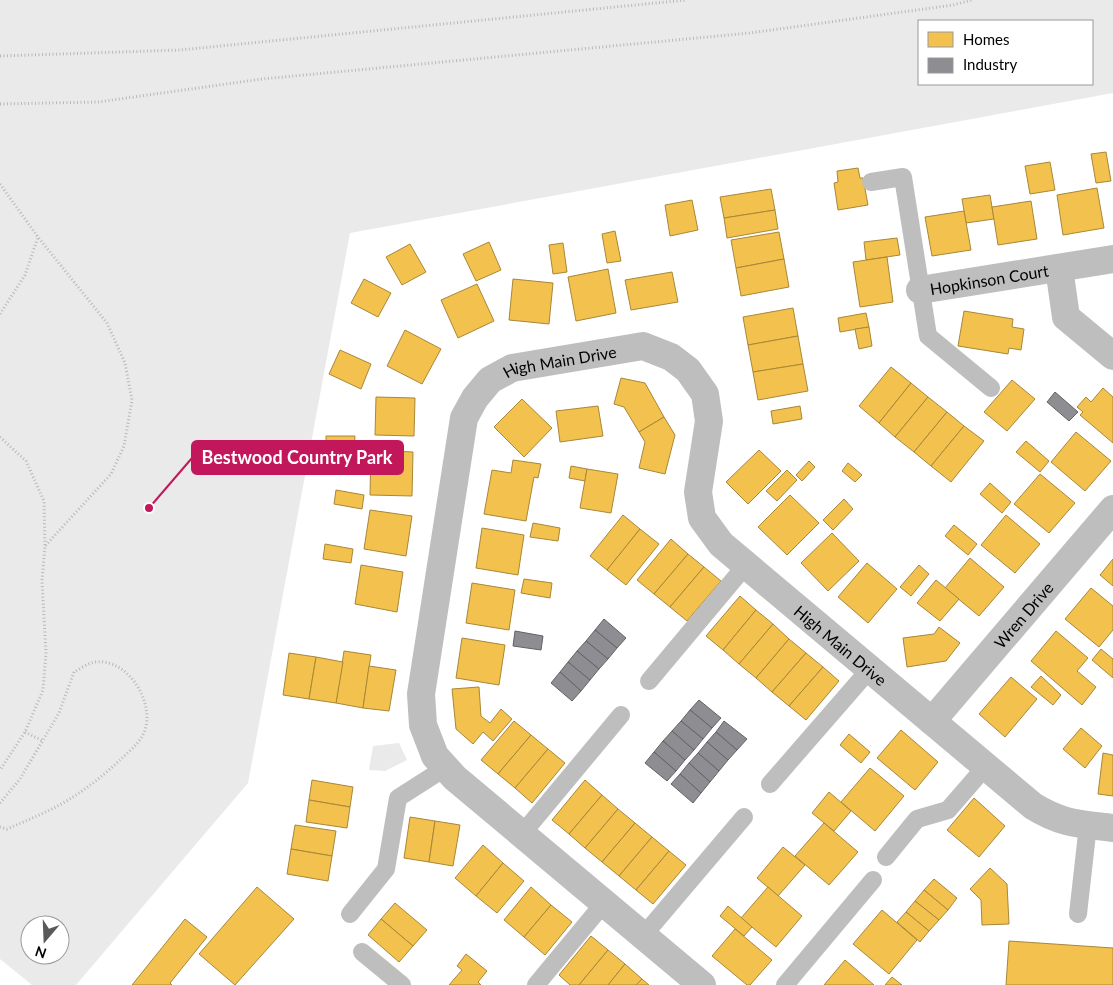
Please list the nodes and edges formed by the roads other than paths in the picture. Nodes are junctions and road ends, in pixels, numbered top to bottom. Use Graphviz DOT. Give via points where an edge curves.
graph roads {
  1 [pos="872,182"];
  2 [pos="1113,259"];
  3 [pos="1059,268"];
  4 [pos="920,290"];
  5 [pos="1113,356"];
  6 [pos="991,388"];
  7 [pos="1113,509"];
  8 [pos="746,565"];
  9 [pos="870,669"];
  10 [pos="650,681"];
  11 [pos="621,715"];
  12 [pos="932,721"];
  13 [pos="986,766"];
  14 [pos="445,768"];
  15 [pos="770,784"];
  16 [pos="744,817"];
  17 [pos="1100,827"];
  18 [pos="522,834"];
  19 [pos="886,857"];
  20 [pos="873,880"];
  21 [pos="604,903"];
  22 [pos="350,914"];
  23 [pos="1078,914"];
  24 [pos="643,936"];
  25 [pos="362,952"];
  26 [pos="402,985"];
  27 [pos="536,985"];
  28 [pos="702,985"];
  29 [pos="785,985"];
  1 -- 4 [label="lane" via="903,177"];
  2 -- 3 [label="street, Hopkinson Court"];
  3 -- 4 [label="street, Hopkinson Court"];
  3 -- 5 [label="street, Hopkinson Court" via="1066,317"];
  4 -- 6 [label="lane" via="928,336"];
  7 -- 12 [label="street, Wren Drive"];
  8 -- 9 [label="street, High Main Drive"];
  8 -- 10 [label="lane"];
  8 -- 14 [label="street, High Main Drive" via="721,544 702,518 698,492 709,421 705,394 688,370 672,357 643,346 512,368 490,380 464,418 421,694 423,725 435,756"];
  9 -- 12 [label="street, High Main Drive"];
  9 -- 15 [label="lane"];
  11 -- 18 [label="lane"];
  12 -- 13 [label="street, High Main Drive"];
  13 -- 17 [label="street, High Main Drive" via="1051,817"];
  13 -- 19 [label="lane" via="948,810 917,819"];
  14 -- 18 [label="street, High Main Drive"];
  14 -- 22 [label="lane" via="398,798 386,869"];
  16 -- 24 [label="lane"];
  17 -- 23 [label="lane"];
  18 -- 21 [label="street, High Main Drive"];
  20 -- 29 [label="lane"];
  21 -- 24 [label="street, High Main Drive"];
  21 -- 27 [label="lane"];
  24 -- 28 [label="street, High Main Drive"];
  25 -- 26 [label="lane"];
}
